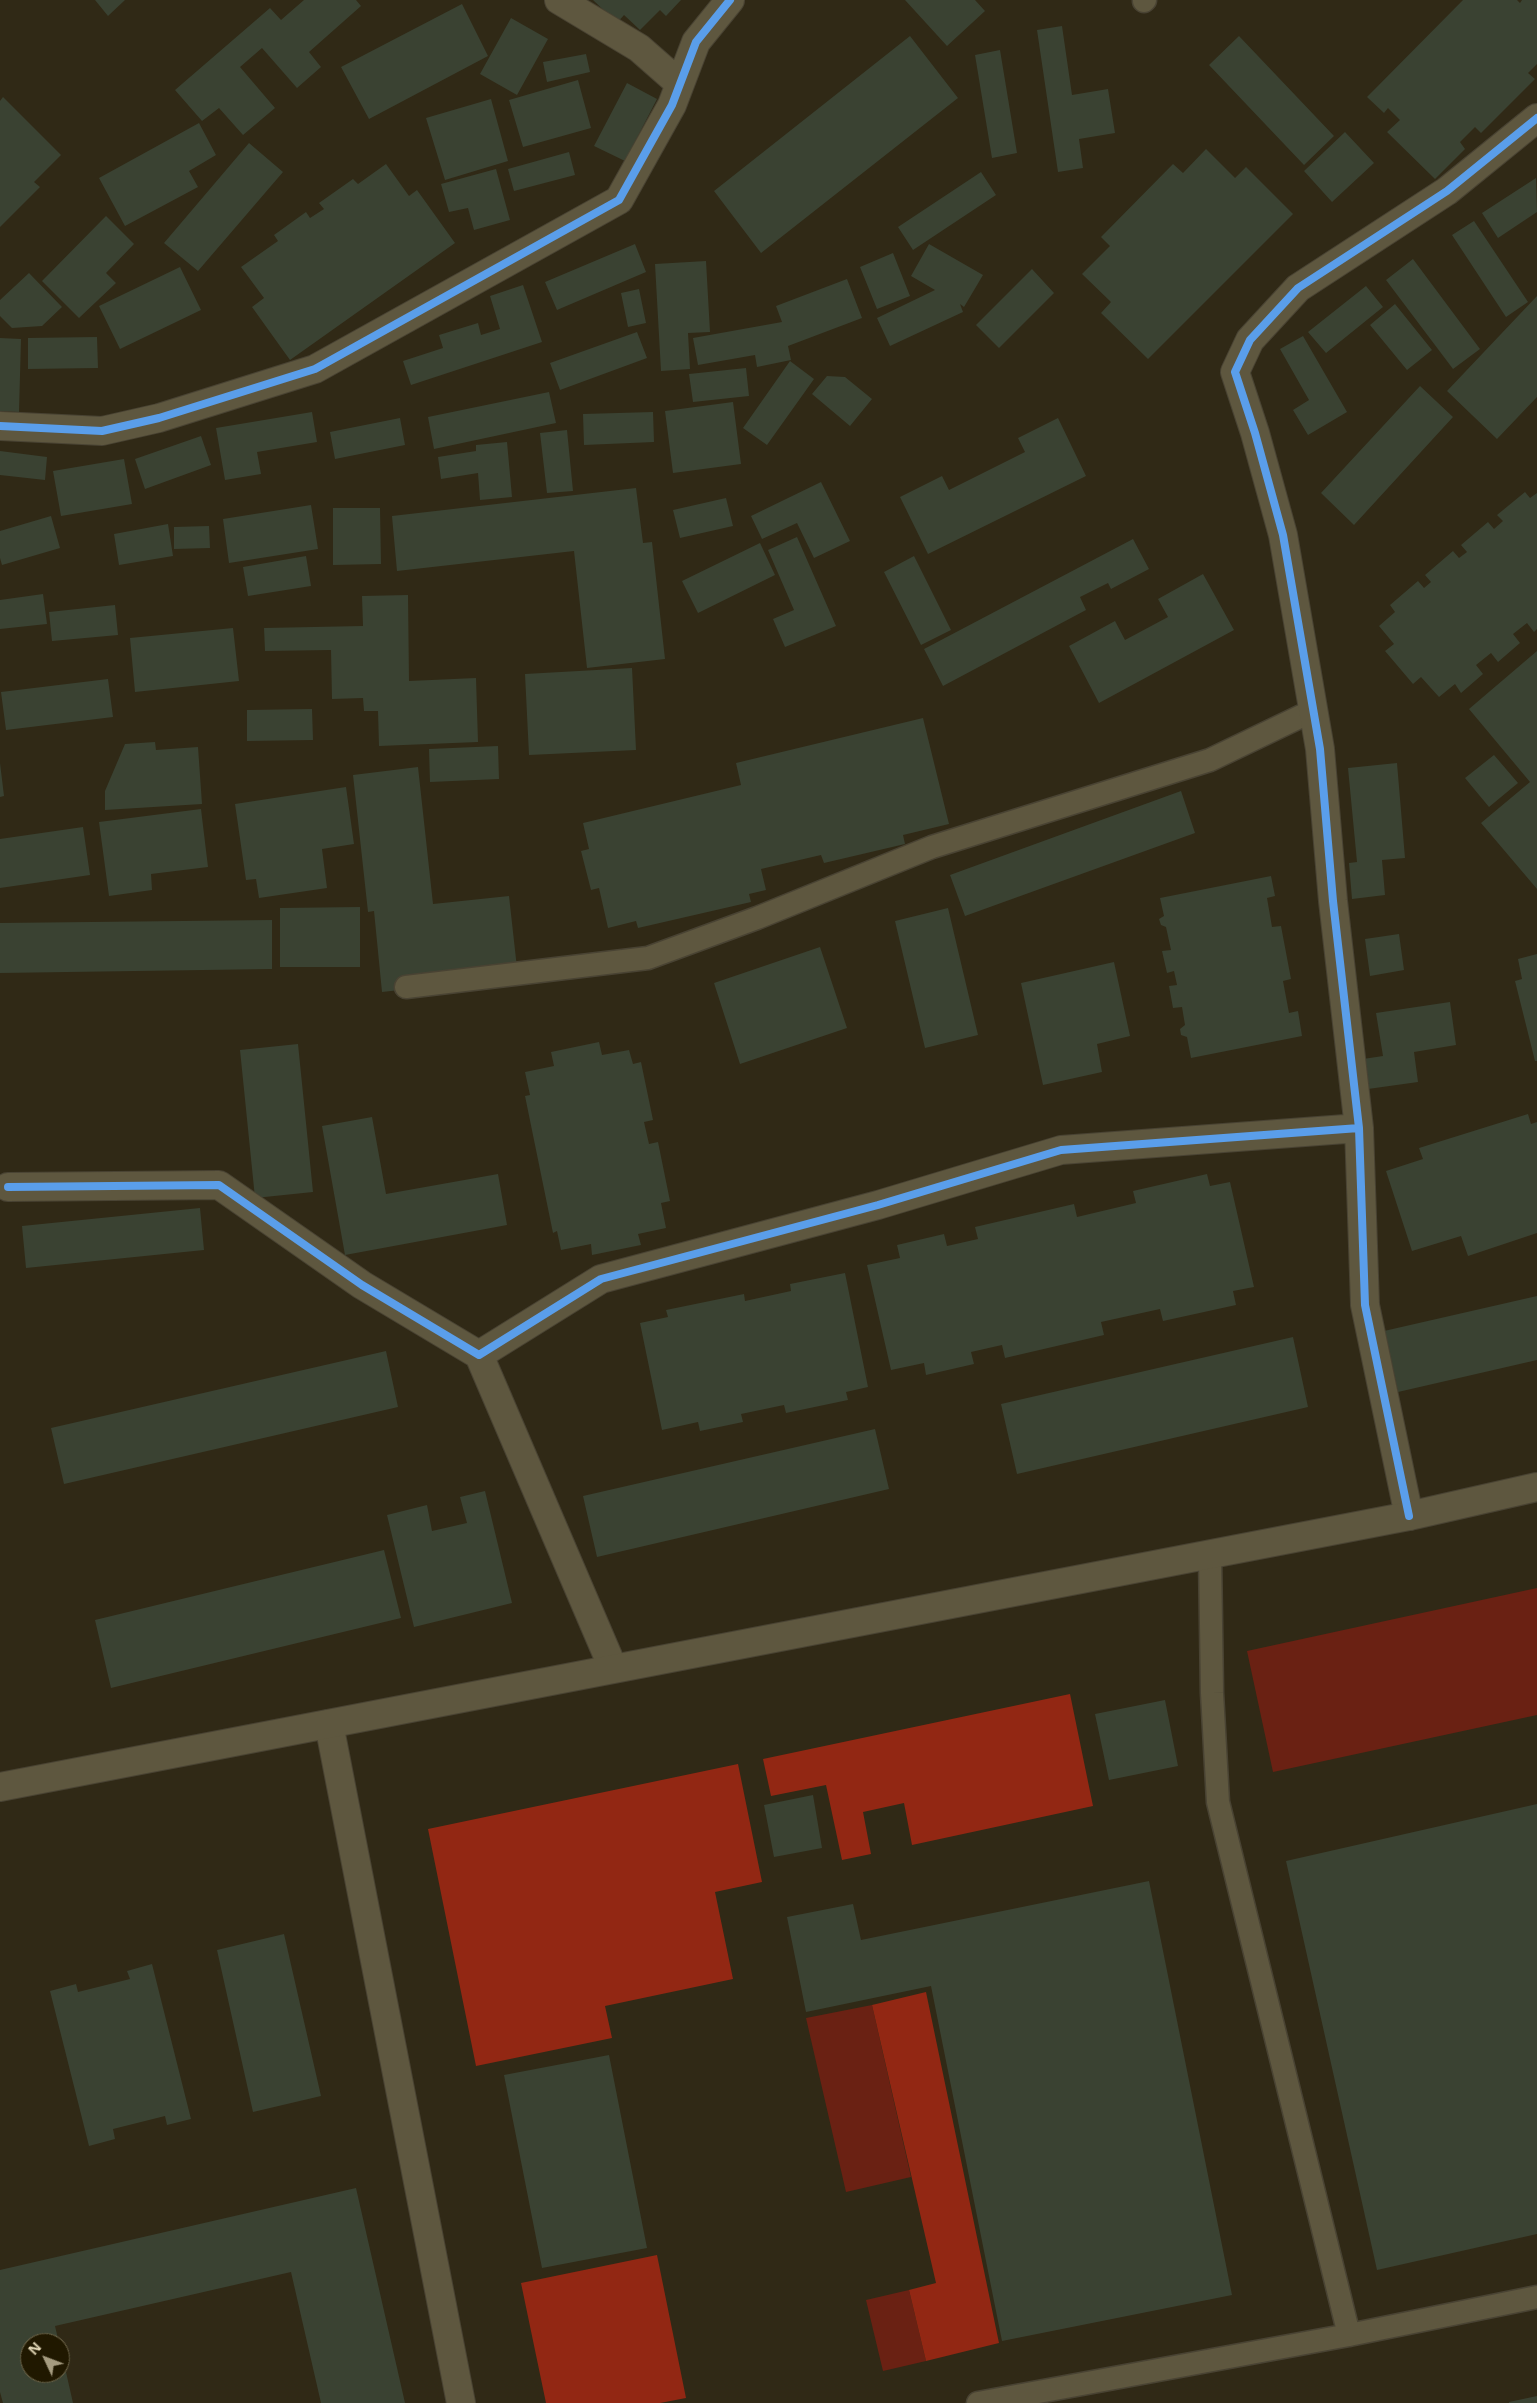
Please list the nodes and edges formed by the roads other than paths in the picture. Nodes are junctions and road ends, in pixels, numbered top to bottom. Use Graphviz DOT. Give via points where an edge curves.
graph roads {
  1 [pos="559,0"];
  2 [pos="730,0"];
  3 [pos="680,84"];
  4 [pos="1537,118"];
  5 [pos="0,426"];
  6 [pos="1312,711"];
  7 [pos="406,987"];
  8 [pos="1359,1128"];
  9 [pos="8,1187"];
  10 [pos="479,1355"];
  11 [pos="1537,1487"];
  12 [pos="1409,1516"];
  13 [pos="1210,1555"];
  14 [pos="613,1668"];
  15 [pos="329,1724"];
  16 [pos="0,1787"];
  17 [pos="1537,2297"];
  18 [pos="1349,2335"];
  19 [pos="461,2403"];
  20 [pos="978,2403"];
  1 -- 3 [label="street" via="639,48"];
  2 -- 3 [label="street" via="696,42"];
  3 -- 5 [label="street" via="672,105 619,200 315,369 159,418 102,431"];
  4 -- 6 [label="street" via="1447,191 1298,288 1250,340 1235,372 1283,535"];
  6 -- 7 [label="lane" via="1210,760 932,847 648,958"];
  6 -- 8 [label="street" via="1320,749 1333,900"];
  8 -- 10 [label="street" via="1062,1150 878,1205 601,1279"];
  8 -- 12 [label="street" via="1365,1305"];
  9 -- 10 [label="street" via="219,1185 362,1285"];
  10 -- 14 [label="street"];
  11 -- 12 [label="street"];
  12 -- 13 [label="street"];
  13 -- 14 [label="street"];
  13 -- 18 [label="lane" via="1218,1802"];
  14 -- 15 [label="street"];
  15 -- 16 [label="street"];
  15 -- 19 [label="street"];
  17 -- 18 [label="lane"];
  18 -- 20 [label="lane"];
}
